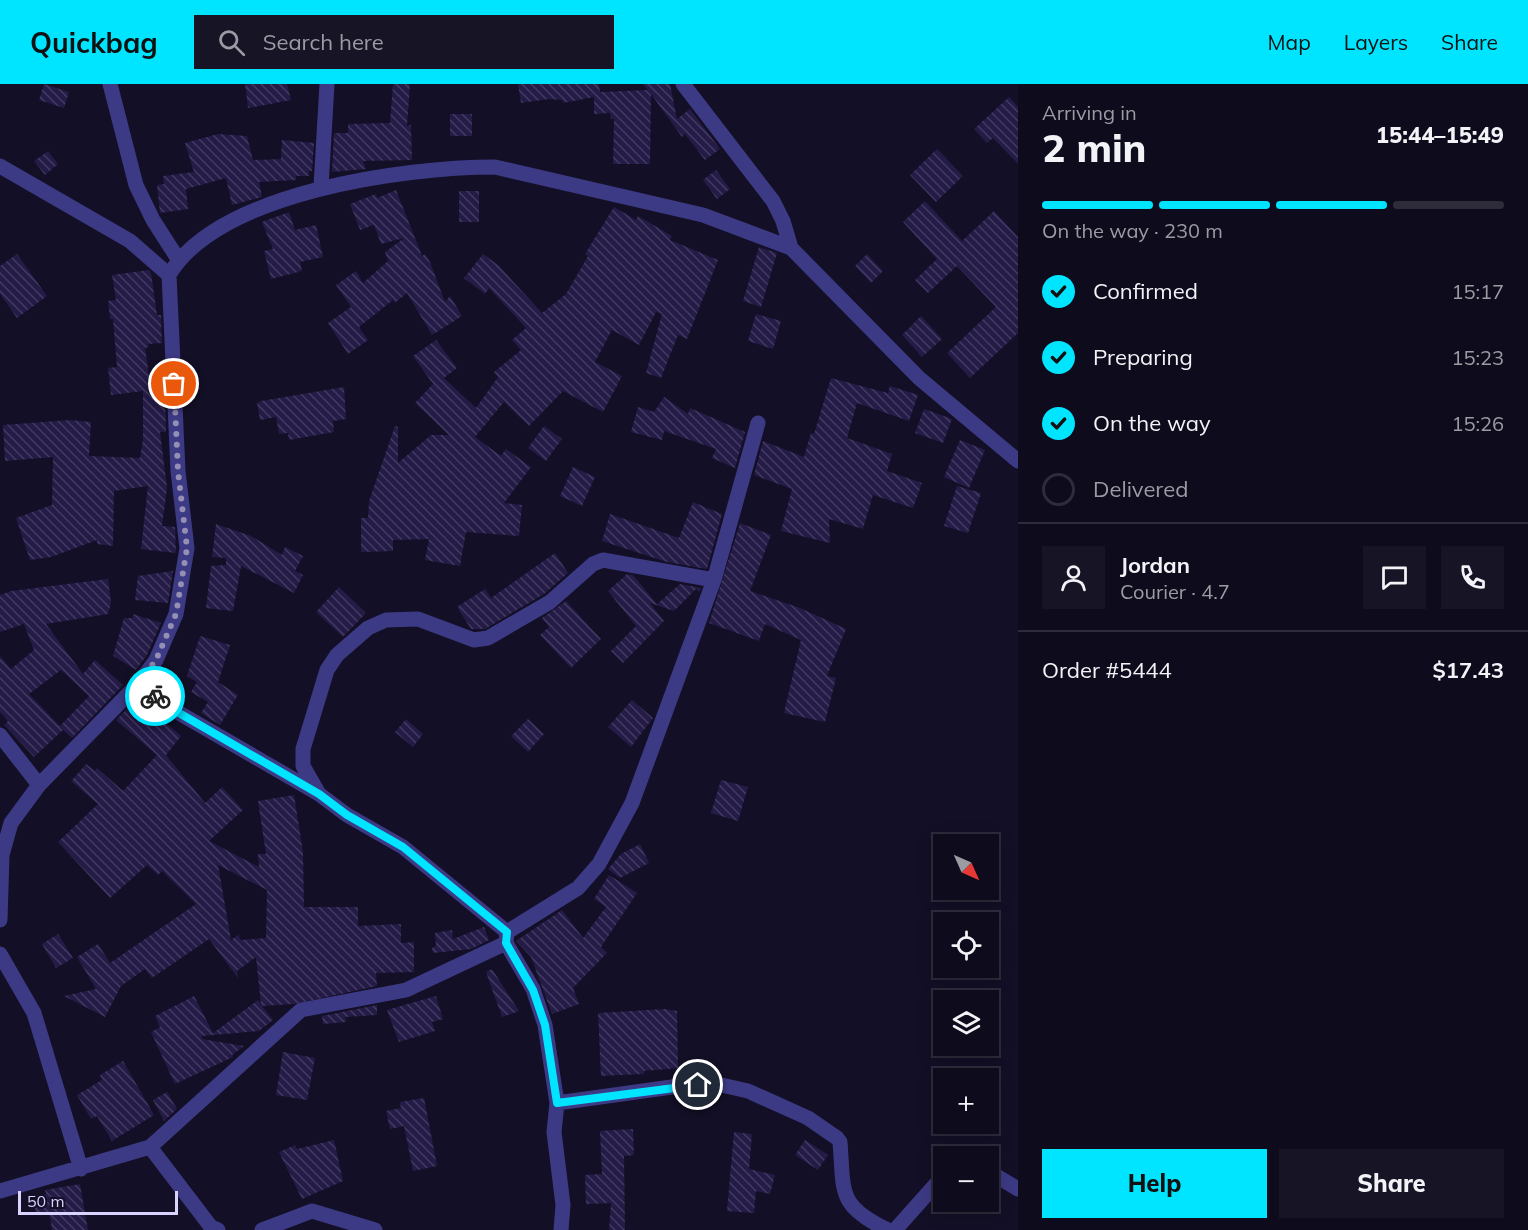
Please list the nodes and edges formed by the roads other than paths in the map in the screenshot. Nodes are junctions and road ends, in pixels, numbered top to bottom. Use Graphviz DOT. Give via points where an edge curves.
graph roads {
  1 [pos="110,84"];
  2 [pos="327,84"];
  3 [pos="682,84"];
  4 [pos="0,166"];
  5 [pos="321,187"];
  6 [pos="791,248"];
  7 [pos="178,259"];
  8 [pos="169,275"];
  9 [pos="758,423"];
  10 [pos="1018,461"];
  11 [pos="714,580"];
  12 [pos="139,683"];
  13 [pos="0,735"];
  14 [pos="39,785"];
  15 [pos="319,794"];
  16 [pos="1,854"];
  17 [pos="0,920"];
  18 [pos="507,937"];
  19 [pos="0,954"];
  20 [pos="557,1103"];
  21 [pos="150,1147"];
  22 [pos="81,1169"];
  23 [pos="999,1178"];
  24 [pos="933,1187"];
  25 [pos="1018,1189"];
  26 [pos="0,1191"];
  27 [pos="218,1230"];
  28 [pos="262,1230"];
  29 [pos="375,1230"];
  30 [pos="561,1230"];
  31 [pos="888,1230"];
  32 [pos="895,1230"];
  1 -- 7 [label="street" via="136,185"];
  2 -- 5 [label="street"];
  3 -- 6 [label="street" via="772,201"];
  4 -- 8 [label="street" via="130,241"];
  5 -- 6 [label="street" via="462,167 495,167 703,215"];
  5 -- 7 [label="street" via="255,211 209,234"];
  6 -- 10 [label="street" via="919,378"];
  7 -- 8 [label="street"];
  8 -- 12 [label="street" via="178,471 187,548 176,614 156,660"];
  9 -- 11 [label="street"];
  11 -- 15 [label="street" via="603,561 593,564 550,602 488,638 474,640 418,619 386,620 368,628 337,655 327,670 303,749 303,766"];
  11 -- 18 [label="street" via="632,803 599,864 578,888"];
  12 -- 14 [label="street"];
  12 -- 15 [label="street" via="167,706"];
  13 -- 14 [label="street"];
  14 -- 16 [label="street" via="11,823"];
  15 -- 18 [label="street" via="403,847"];
  16 -- 17 [label="street"];
  18 -- 20 [label="street" via="545,1025"];
  18 -- 21 [label="street" via="406,990 301,1010"];
  19 -- 22 [label="street" via="34,1013"];
  20 -- 30 [label="street" via="554,1132 563,1205"];
  20 -- 31 [label="street" via="679,1086 717,1084 748,1091 808,1118 837,1138 841,1178 851,1207"];
  21 -- 22 [label="street"];
  21 -- 27 [label="street" via="211,1227"];
  22 -- 26 [label="street"];
  23 -- 25 [label="street"];
  24 -- 32 [label="street"];
  28 -- 29 [label="street" via="312,1211"];
}
